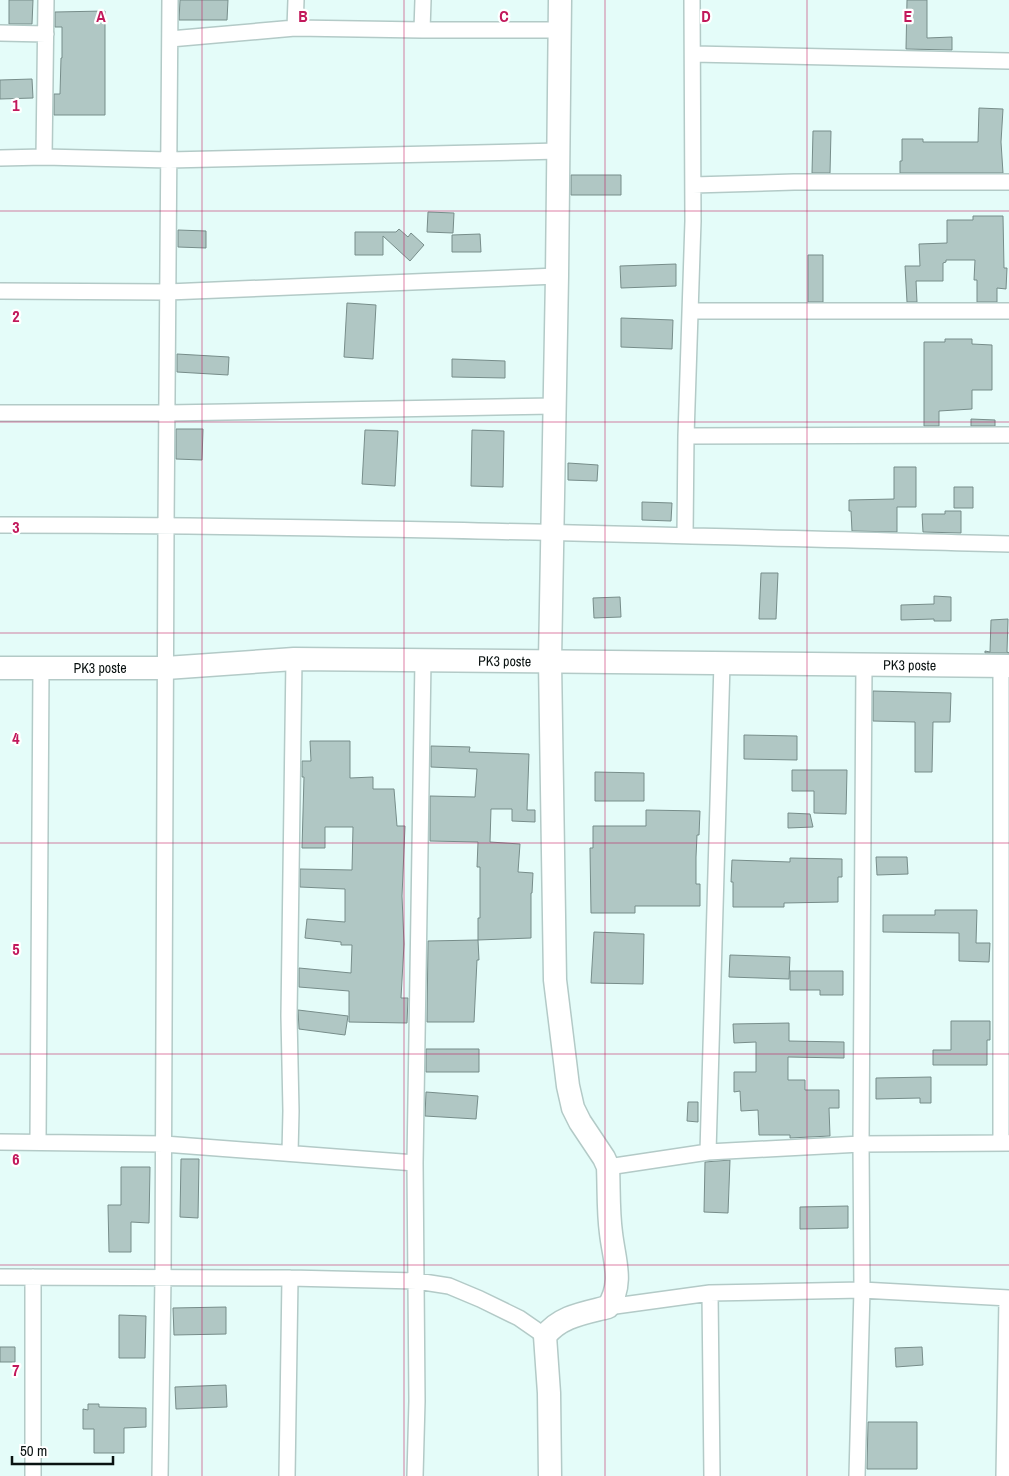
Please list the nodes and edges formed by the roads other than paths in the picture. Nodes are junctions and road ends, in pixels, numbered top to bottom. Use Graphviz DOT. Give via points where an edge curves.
graph roads {
  1 [pos="46,0"];
  2 [pos="170,0"];
  3 [pos="296,0"];
  4 [pos="423,0"];
  5 [pos="560,0"];
  6 [pos="692,0"];
  7 [pos="295,28"];
  8 [pos="422,30"];
  9 [pos="560,30"];
  10 [pos="0,33"];
  11 [pos="46,34"];
  12 [pos="170,39"];
  13 [pos="693,54"];
  14 [pos="1009,61"];
  15 [pos="558,151"];
  16 [pos="44,157"];
  17 [pos="0,158"];
  18 [pos="169,160"];
  19 [pos="1009,182"];
  20 [pos="693,185"];
  21 [pos="557,276"];
  22 [pos="0,291"];
  23 [pos="168,292"];
  24 [pos="691,311"];
  25 [pos="1009,311"];
  26 [pos="554,406"];
  27 [pos="167,412"];
  28 [pos="0,413"];
  29 [pos="1009,435"];
  30 [pos="686,436"];
  31 [pos="0,525"];
  32 [pos="166,526"];
  33 [pos="552,531"];
  34 [pos="685,536"];
  35 [pos="1009,544"];
  36 [pos="294,658"];
  37 [pos="423,660"];
  38 [pos="550,661"];
  39 [pos="722,663"];
  40 [pos="864,664"];
  41 [pos="1005,666"];
  42 [pos="0,668"];
  43 [pos="41,668"];
  44 [pos="166,668"];
  45 [pos="0,1142"];
  46 [pos="38,1142"];
  47 [pos="1005,1143"];
  48 [pos="164,1144"];
  49 [pos="861,1144"];
  50 [pos="708,1152"];
  51 [pos="290,1154"];
  52 [pos="415,1163"];
  53 [pos="608,1167"];
  54 [pos="0,1277"];
  55 [pos="33,1277"];
  56 [pos="164,1278"];
  57 [pos="290,1278"];
  58 [pos="417,1282"];
  59 [pos="862,1290"];
  60 [pos="710,1293"];
  61 [pos="1008,1298"];
  62 [pos="608,1307"];
  63 [pos="545,1336"];
  64 [pos="33,1476"];
  65 [pos="160,1476"];
  66 [pos="287,1476"];
  67 [pos="415,1476"];
  68 [pos="550,1476"];
  69 [pos="712,1476"];
  70 [pos="857,1476"];
  71 [pos="1004,1476"];
  1 -- 11 [label="street"];
  2 -- 12 [label="street"];
  3 -- 7 [label="street"];
  4 -- 8 [label="street"];
  5 -- 9 [label="street"];
  6 -- 13 [label="street"];
  7 -- 8 [label="street"];
  7 -- 12 [label="street"];
  8 -- 9 [label="street"];
  9 -- 15 [label="street"];
  10 -- 11 [label="street"];
  11 -- 16 [label="street"];
  12 -- 18 [label="street"];
  13 -- 14 [label="street"];
  13 -- 20 [label="street"];
  15 -- 18 [label="street"];
  15 -- 21 [label="street"];
  16 -- 17 [label="street"];
  16 -- 18 [label="street"];
  18 -- 23 [label="street"];
  19 -- 20 [label="street"];
  20 -- 24 [label="street"];
  21 -- 23 [label="street"];
  21 -- 26 [label="street"];
  22 -- 23 [label="street"];
  23 -- 27 [label="street"];
  24 -- 25 [label="street"];
  24 -- 30 [label="street"];
  26 -- 27 [label="street"];
  26 -- 33 [label="street"];
  27 -- 28 [label="street"];
  27 -- 32 [label="street"];
  29 -- 30 [label="street"];
  30 -- 34 [label="street"];
  31 -- 32 [label="street"];
  32 -- 33 [label="street"];
  32 -- 44 [label="street"];
  33 -- 34 [label="street"];
  33 -- 38 [label="street"];
  34 -- 35 [label="street"];
  36 -- 37 [label="street, PK3 poste"];
  36 -- 44 [label="street, PK3 poste"];
  36 -- 51 [label="street"];
  37 -- 38 [label="street, PK3 poste"];
  37 -- 52 [label="street"];
  38 -- 39 [label="street, PK3 poste"];
  38 -- 53 [label="street" via="555,980 573,1108"];
  39 -- 40 [label="street, PK3 poste"];
  39 -- 50 [label="street"];
  40 -- 41 [label="street, PK3 poste"];
  40 -- 49 [label="street"];
  41 -- 47 [label="street"];
  42 -- 43 [label="street, PK3 poste"];
  43 -- 44 [label="street, PK3 poste"];
  43 -- 46 [label="street"];
  44 -- 48 [label="street"];
  45 -- 46 [label="street"];
  46 -- 48 [label="street"];
  47 -- 49 [label="street"];
  48 -- 51 [label="street"];
  48 -- 56 [label="street"];
  49 -- 50 [label="street"];
  49 -- 59 [label="street"];
  50 -- 53 [label="street"];
  51 -- 52 [label="street"];
  52 -- 58 [label="street"];
  53 -- 62 [label="street" via="611,1233 618,1272 615,1293"];
  54 -- 55 [label="street"];
  55 -- 56 [label="street"];
  55 -- 64 [label="street"];
  56 -- 57 [label="street"];
  56 -- 65 [label="street"];
  57 -- 58 [label="street"];
  57 -- 66 [label="street"];
  58 -- 63 [label="street" via="448,1286 480,1299 519,1318"];
  58 -- 67 [label="street"];
  59 -- 60 [label="street"];
  59 -- 61 [label="street"];
  59 -- 70 [label="street"];
  60 -- 62 [label="street"];
  60 -- 69 [label="street"];
  61 -- 71 [label="street"];
  62 -- 63 [label="street" via="562,1320"];
  63 -- 68 [label="street"];
}
